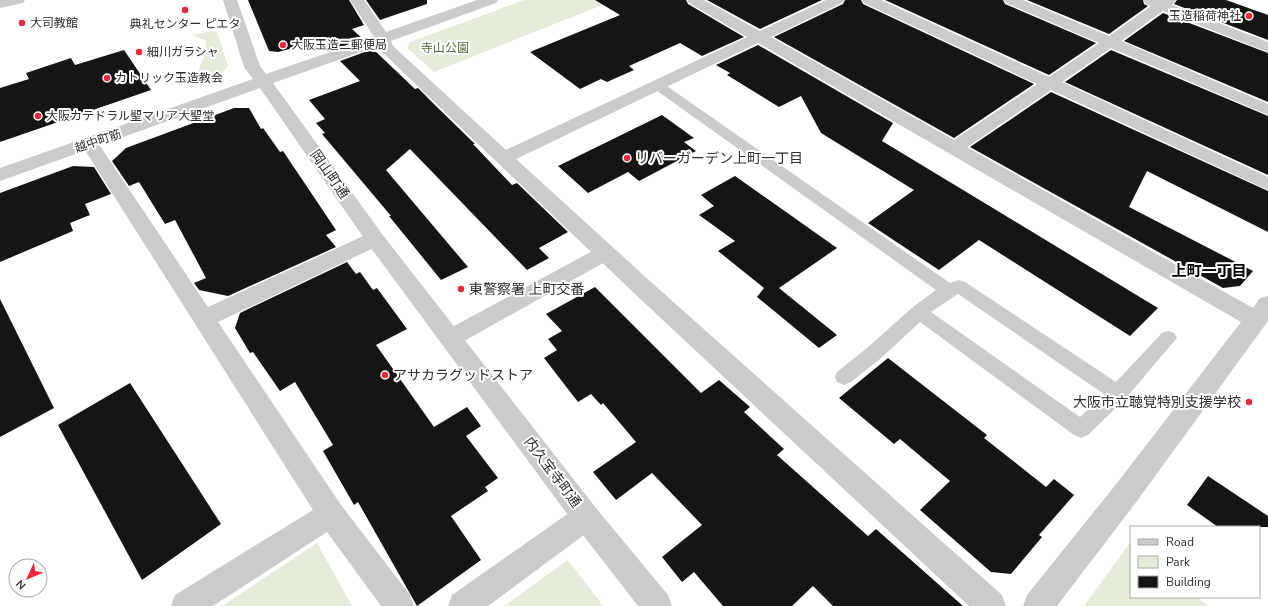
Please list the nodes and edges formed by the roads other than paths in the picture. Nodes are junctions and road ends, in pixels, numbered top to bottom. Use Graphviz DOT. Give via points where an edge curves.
graph roads {
  1 [pos="18,0"];
  2 [pos="230,0"];
  3 [pos="357,0"];
  4 [pos="491,0"];
  5 [pos="694,0"];
  6 [pos="837,0"];
  7 [pos="869,0"];
  8 [pos="1010,0"];
  9 [pos="1159,2"];
  10 [pos="0,4"];
  11 [pos="758,37"];
  12 [pos="383,39"];
  13 [pos="1109,43"];
  14 [pos="1268,47"];
  15 [pos="264,82"];
  16 [pos="1049,84"];
  17 [pos="657,85"];
  18 [pos="1268,110"];
  19 [pos="90,144"];
  20 [pos="954,148"];
  21 [pos="504,158"];
  22 [pos="0,175"];
  23 [pos="1268,184"];
  24 [pos="375,239"];
  25 [pos="605,253"];
  26 [pos="948,290"];
  27 [pos="919,312"];
  28 [pos="1262,312"];
  29 [pos="203,319"];
  30 [pos="451,338"];
  31 [pos="1168,338"];
  32 [pos="844,377"];
  33 [pos="1118,393"];
  34 [pos="331,514"];
  35 [pos="586,517"];
  36 [pos="186,606"];
  37 [pos="399,606"];
  38 [pos="464,606"];
  39 [pos="657,606"];
  40 [pos="991,606"];
  41 [pos="1038,606"];
  1 -- 10 [label="street"];
  2 -- 15 [label="street, 岡山町通" via="252,67"];
  3 -- 12 [label="street"];
  4 -- 12 [label="street, 越中町筋"];
  5 -- 11 [label="street"];
  6 -- 11 [label="street"];
  7 -- 16 [label="street"];
  8 -- 13 [label="street"];
  9 -- 13 [label="street"];
  9 -- 14 [label="street"];
  11 -- 17 [label="street"];
  11 -- 20 [label="street"];
  12 -- 15 [label="street, 越中町筋"];
  12 -- 21 [label="street" via="386,48"];
  13 -- 16 [label="street"];
  13 -- 18 [label="street"];
  15 -- 19 [label="street, 越中町筋"];
  15 -- 24 [label="street, 岡山町通"];
  16 -- 20 [label="street"];
  16 -- 23 [label="street"];
  17 -- 21 [label="street"];
  17 -- 26 [label="lane"];
  19 -- 22 [label="street, 越中町筋"];
  19 -- 29 [label="street"];
  20 -- 28 [label="street"];
  21 -- 25 [label="street"];
  24 -- 29 [label="street"];
  24 -- 30 [label="street, 岡山町通"];
  25 -- 30 [label="street"];
  25 -- 40 [label="street"];
  26 -- 27 [label="lane"];
  26 -- 33 [label="lane" via="959,286"];
  27 -- 32 [label="lane"];
  27 -- 33 [label="lane" via="1081,429"];
  28 -- 41 [label="street"];
  29 -- 34 [label="street"];
  30 -- 35 [label="street, 内久宝寺町通"];
  31 -- 33 [label="lane"];
  34 -- 36 [label="street"];
  34 -- 37 [label="street"];
  35 -- 38 [label="street"];
  35 -- 39 [label="street, 内久宝寺町通"];
}
